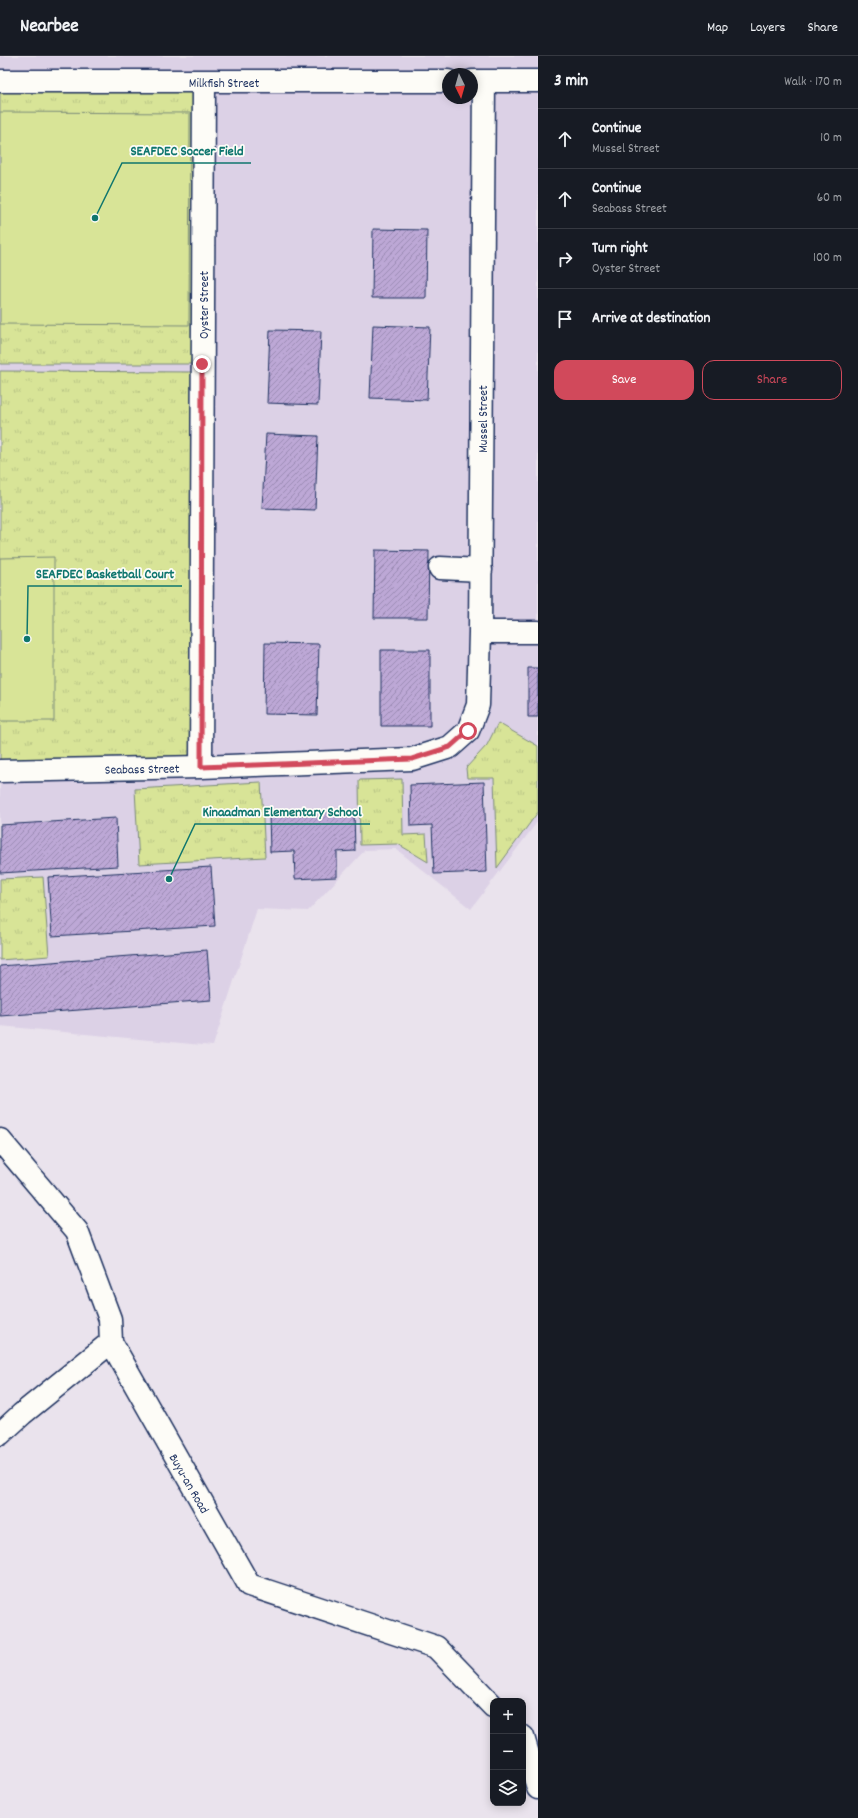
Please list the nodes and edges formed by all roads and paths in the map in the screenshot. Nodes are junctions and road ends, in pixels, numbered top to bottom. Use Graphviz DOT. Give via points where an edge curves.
graph roads {
  1 [pos="0,81"];
  2 [pos="442,81"];
  3 [pos="478,81"];
  4 [pos="538,81"];
  5 [pos="204,82"];
  6 [pos="440,568"];
  7 [pos="481,570"];
  8 [pos="480,632"];
  9 [pos="538,632"];
  10 [pos="450,747"];
  11 [pos="201,767"];
  12 [pos="0,771"];
  13 [pos="0,1140"];
  14 [pos="110,1342"];
  15 [pos="0,1434"];
  16 [pos="490,1703"];
  17 [pos="526,1747"];
  18 [pos="538,1788"];
  1 -- 5 [label="street, Milkfish Street"];
  2 -- 5 [label="street, Milkfish Street"];
  3 -- 4 [label="street"];
  3 -- 7 [label="street, Mussel Street"];
  5 -- 11 [label="street, Oyster Street"];
  6 -- 7 [label="street"];
  7 -- 8 [label="street, Mussel Street"];
  8 -- 9 [label="street"];
  8 -- 10 [label="street, Mussel Street" via="478,705 468,731"];
  10 -- 11 [label="street, Seabass Street" via="412,759"];
  11 -- 12 [label="street, Seabass Street"];
  13 -- 14 [label="street, Buyu-an Road" via="77,1231 110,1319"];
  14 -- 15 [label="street"];
  14 -- 16 [label="street, Buyu-an Road" via="249,1585 436,1647"];
  17 -- 18 [label="street"];
}
